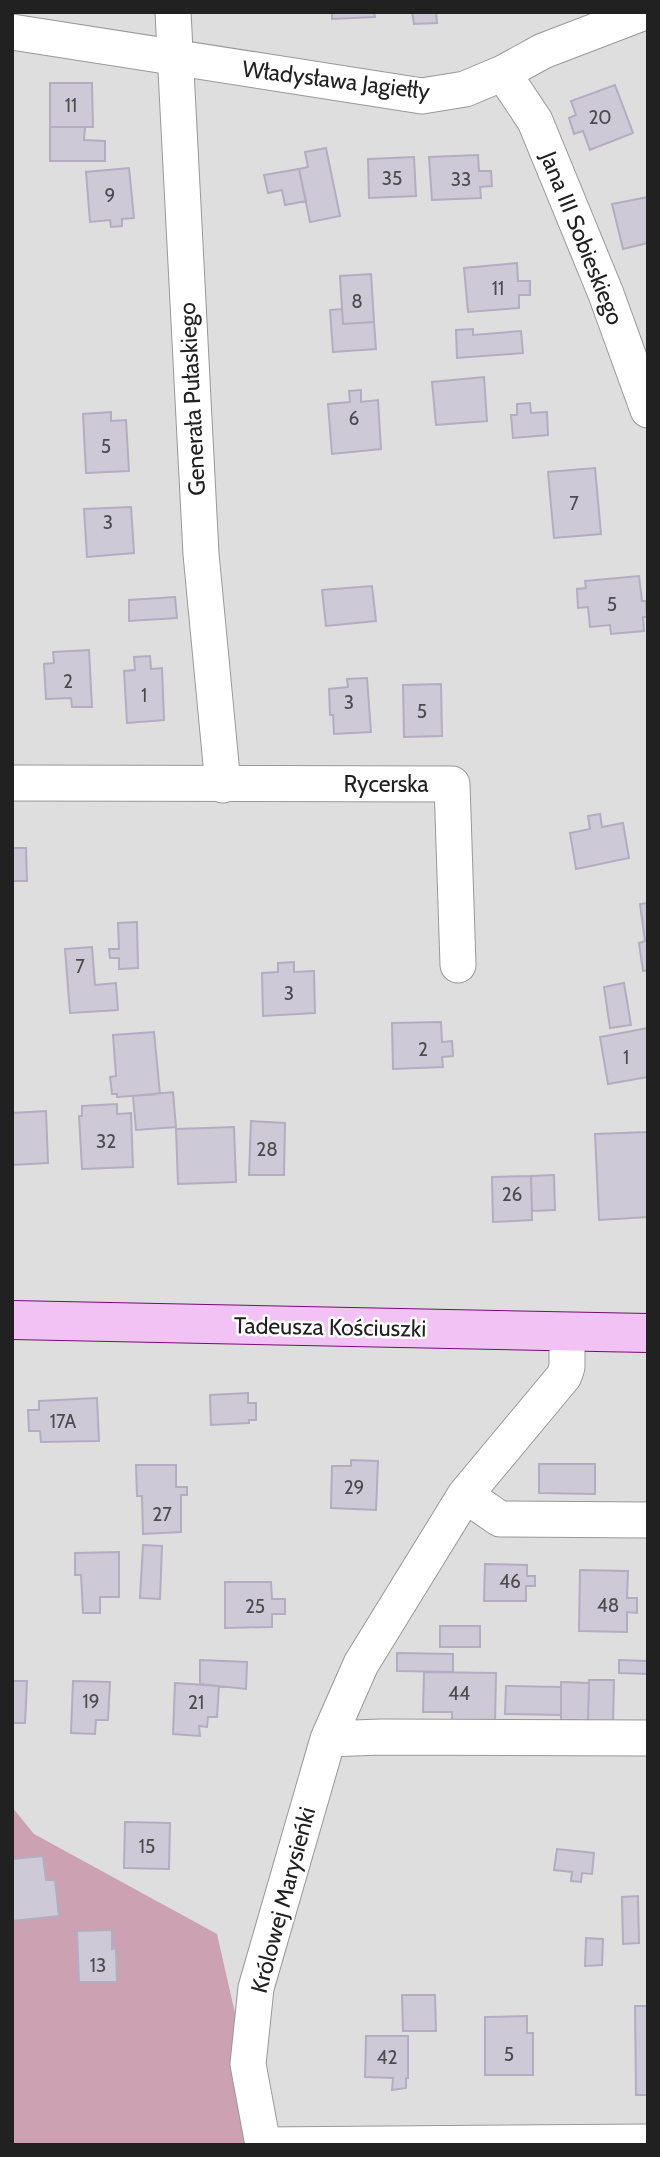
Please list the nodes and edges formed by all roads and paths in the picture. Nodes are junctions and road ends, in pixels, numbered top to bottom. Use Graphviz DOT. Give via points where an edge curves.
graph roads {
  1 [pos="173,12"];
  2 [pos="645,12"];
  3 [pos="12,32"];
  4 [pos="176,57"];
  5 [pos="503,73"];
  6 [pos="648,410"];
  7 [pos="12,783"];
  8 [pos="223,785"];
  9 [pos="458,965"];
  10 [pos="12,1321"];
  11 [pos="567,1333"];
  12 [pos="648,1334"];
  13 [pos="465,1495"];
  14 [pos="648,1520"];
  15 [pos="648,1738"];
  16 [pos="328,1740"];
  17 [pos="648,2142"];
  18 [pos="263,2145"];
  1 -- 4 [label="street, Generała Pułaskiego"];
  2 -- 5 [label="street, Władysława Jagiełły" via="543,51"];
  3 -- 4 [label="street, Władysława Jagiełły"];
  4 -- 5 [label="street, Władysława Jagiełły" via="422,96 465,89"];
  4 -- 8 [label="street, Generała Pułaskiego" via="201,554"];
  5 -- 6 [label="street, Jana III Sobieskiego" via="535,121"];
  7 -- 8 [label="street"];
  8 -- 9 [label="street, Rycerska" via="452,783"];
  10 -- 11 [label="main road, Tadeusza Kościuszki"];
  11 -- 12 [label="main road, Tadeusza Kościuszki"];
  11 -- 13 [label="street, Królowej Marysieńki" via="565,1376"];
  13 -- 14 [label="street" via="500,1519"];
  13 -- 16 [label="street, Królowej Marysieńki" via="361,1664"];
  15 -- 16 [label="street"];
  16 -- 18 [label="street, Królowej Marysieńki" via="256,1988 248,2064"];
  17 -- 18 [label="street"];
}
